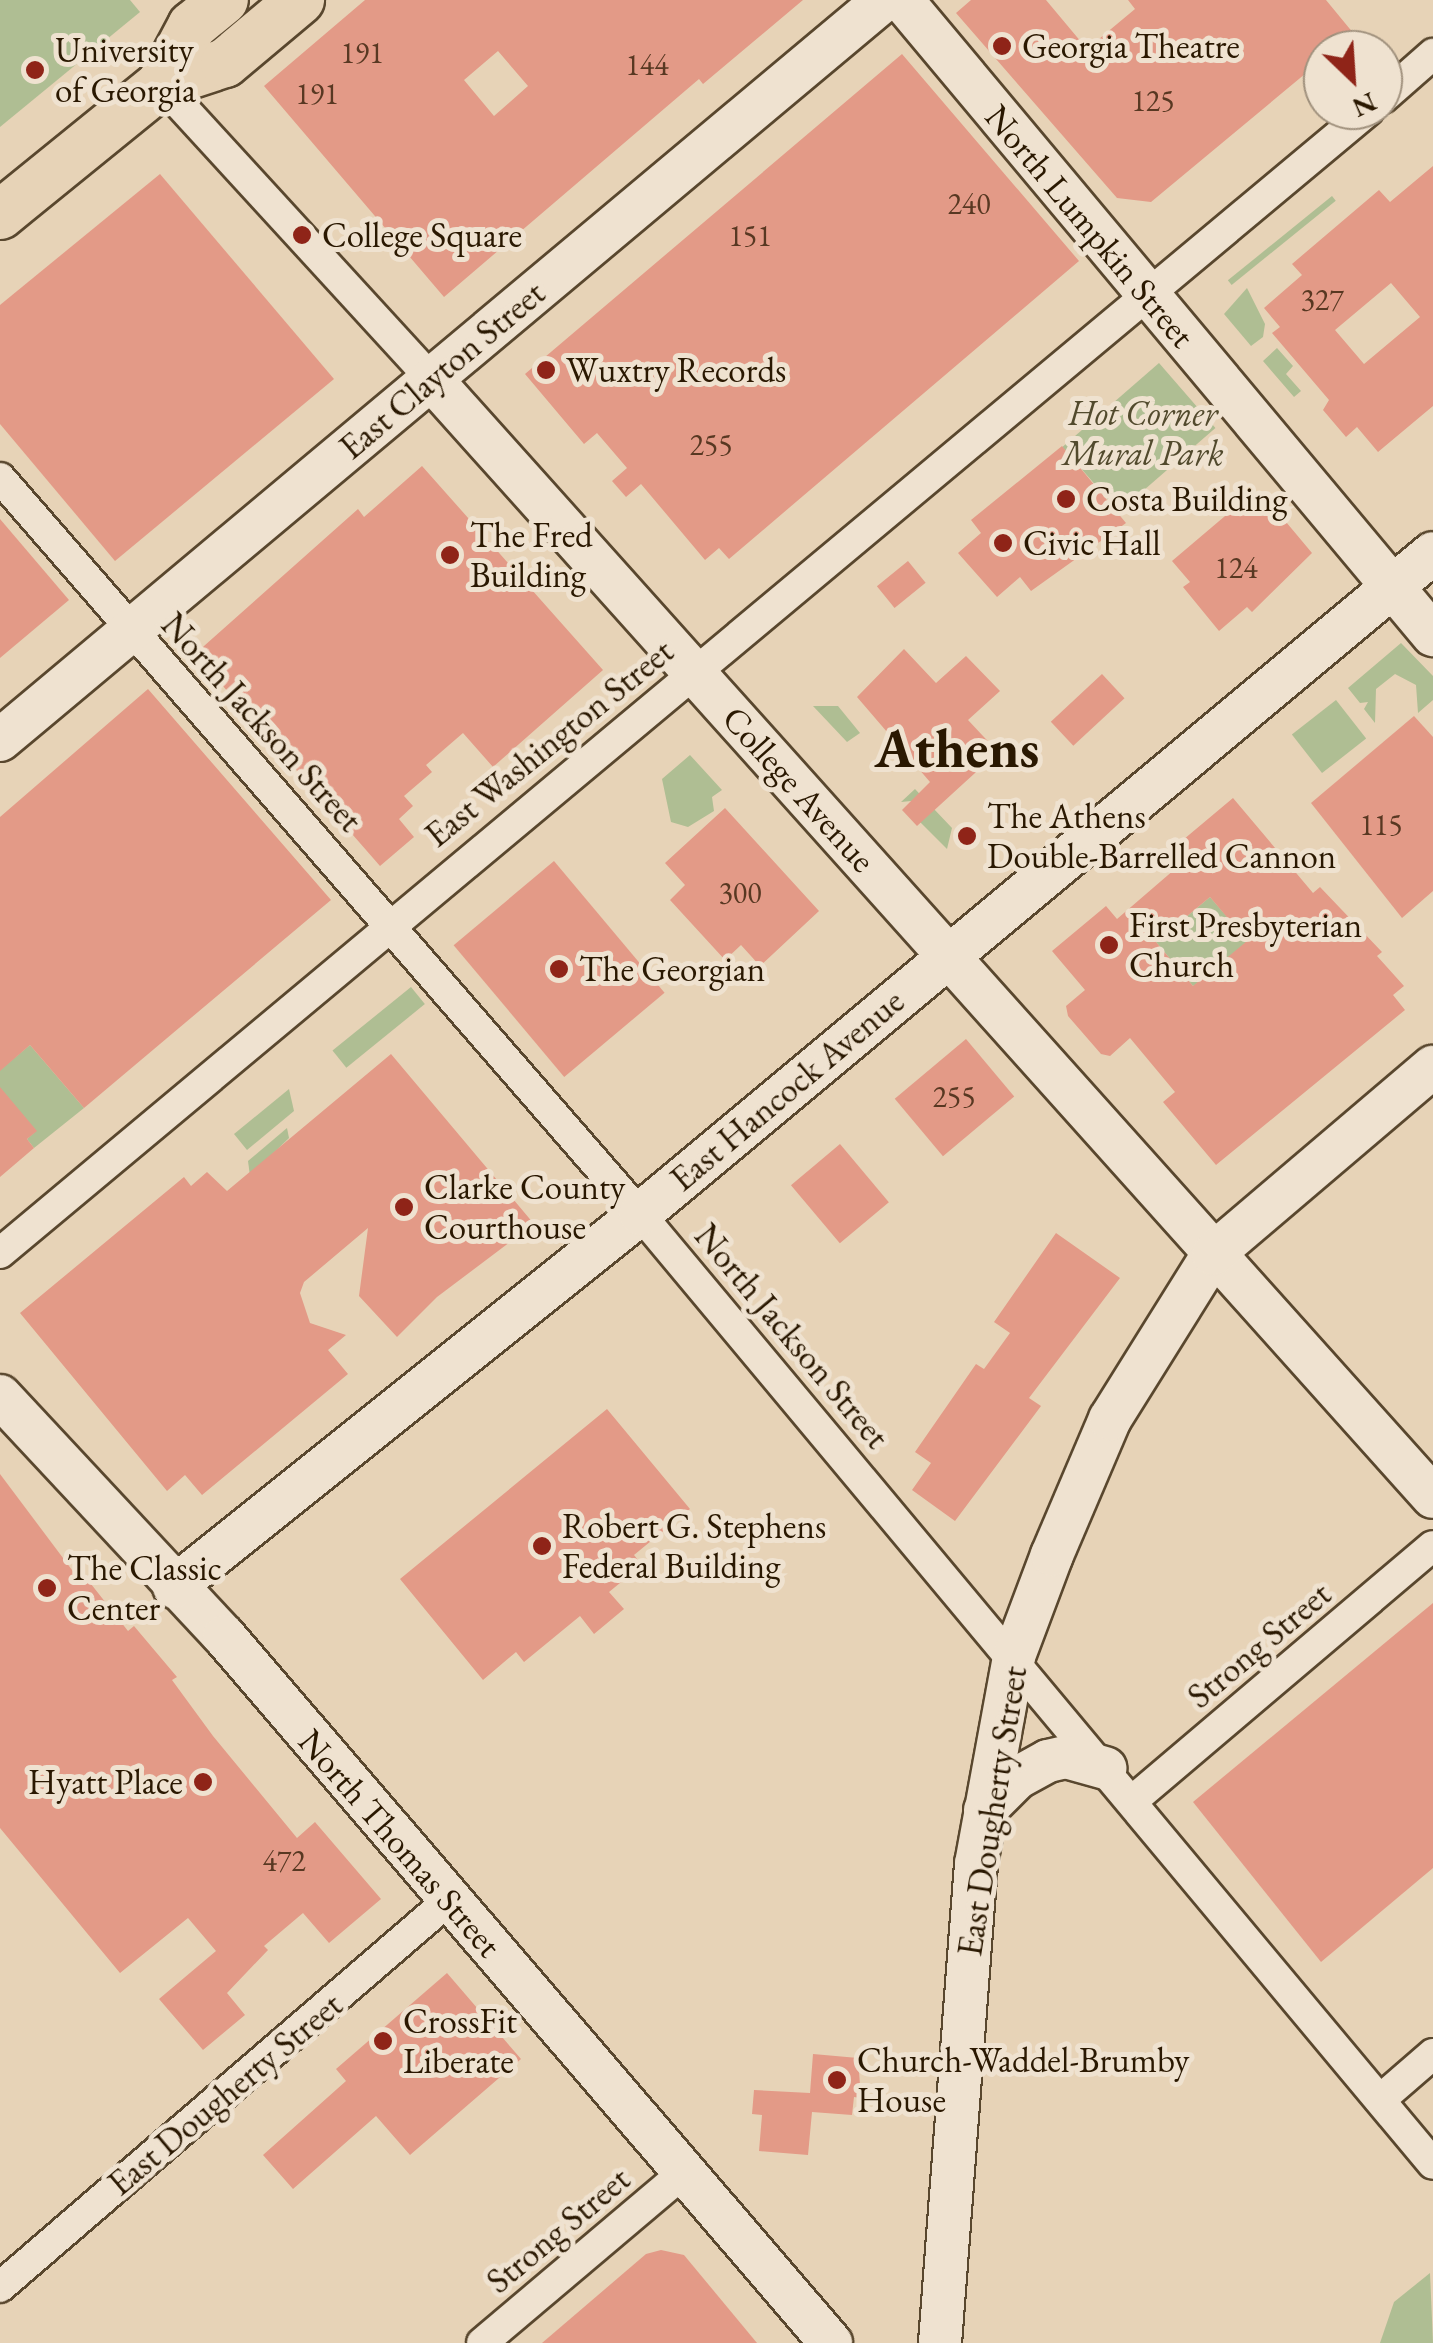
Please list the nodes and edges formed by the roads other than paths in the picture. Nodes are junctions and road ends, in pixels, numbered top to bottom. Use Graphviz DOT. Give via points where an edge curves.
graph roads {
  1 [pos="224,0"];
  2 [pos="300,0"];
  3 [pos="884,0"];
  4 [pos="902,0"];
  5 [pos="1433,54"];
  6 [pos="1403,80"];
  7 [pos="162,84"];
  8 [pos="1345,130"];
  9 [pos="0,215"];
  10 [pos="1148,294"];
  11 [pos="431,379"];
  12 [pos="0,478"];
  13 [pos="1433,553"];
  14 [pos="1392,586"];
  15 [pos="129,631"];
  16 [pos="1433,635"];
  17 [pos="694,673"];
  18 [pos="0,740"];
  19 [pos="391,922"];
  20 [pos="951,955"];
  21 [pos="1433,1067"];
  22 [pos="640,1214"];
  23 [pos="0,1253"];
  24 [pos="1214,1254"];
  25 [pos="0,1396"];
  26 [pos="1433,1496"];
  27 [pos="1433,1546"];
  28 [pos="174,1586"];
  29 [pos="1014,1656"];
  30 [pos="1105,1768"];
  31 [pos="1132,1801"];
  32 [pos="984,1810"];
  33 [pos="448,1900"];
  34 [pos="1433,2054"];
  35 [pos="1380,2100"];
  36 [pos="1433,2164"];
  37 [pos="681,2175"];
  38 [pos="0,2286"];
  39 [pos="482,2343"];
  40 [pos="830,2343"];
  41 [pos="940,2343"];
  1 -- 7 [label="main road" via="192,26"];
  2 -- 7 [label="main road" via="225,63"];
  3 -- 11 [label="street, East Clayton Street"];
  4 -- 10 [label="street, North Lumpkin Street"];
  5 -- 6 [label="street"];
  7 -- 9 [label="main road"];
  7 -- 11 [label="street, College Avenue"];
  8 -- 10 [label="street, East Washington Street"];
  10 -- 14 [label="street, North Lumpkin Street"];
  10 -- 17 [label="street, East Washington Street"];
  11 -- 15 [label="street, East Clayton Street"];
  11 -- 17 [label="street, College Avenue"];
  12 -- 15 [label="street, North Jackson Street"];
  13 -- 14 [label="street, East Hancock Avenue"];
  14 -- 16 [label="street, North Lumpkin Street"];
  14 -- 20 [label="street, East Hancock Avenue"];
  15 -- 18 [label="street, East Clayton Street"];
  15 -- 19 [label="street, North Jackson Street"];
  17 -- 19 [label="street, East Washington Street"];
  17 -- 20 [label="street, College Avenue"];
  19 -- 22 [label="street, North Jackson Street"];
  19 -- 23 [label="street, East Washington Street"];
  20 -- 22 [label="street, East Hancock Avenue"];
  20 -- 24 [label="street, College Avenue"];
  21 -- 24 [label="street, East Dougherty Street"];
  22 -- 28 [label="street, East Hancock Avenue"];
  22 -- 29 [label="street, North Jackson Street"];
  24 -- 26 [label="street, College Avenue"];
  24 -- 29 [label="street, East Dougherty Street" via="1110,1419"];
  25 -- 28 [label="street, North Thomas Street"];
  27 -- 31 [label="street, Strong Street"];
  28 -- 33 [label="street, North Thomas Street"];
  29 -- 30 [label="street, North Jackson Street"];
  29 -- 32 [label="street, East Dougherty Street"];
  30 -- 31 [label="street, North Jackson Street"];
  30 -- 32 [label="street" via="1066,1758 1048,1761 1017,1778"];
  31 -- 35 [label="street, North Jackson Street"];
  32 -- 41 [label="street, East Dougherty Street"];
  33 -- 37 [label="street, North Thomas Street"];
  33 -- 38 [label="street, East Dougherty Street"];
  34 -- 35 [label="street"];
  35 -- 36 [label="street, North Jackson Street"];
  37 -- 39 [label="street, Strong Street"];
  37 -- 40 [label="street, North Thomas Street"];
}
